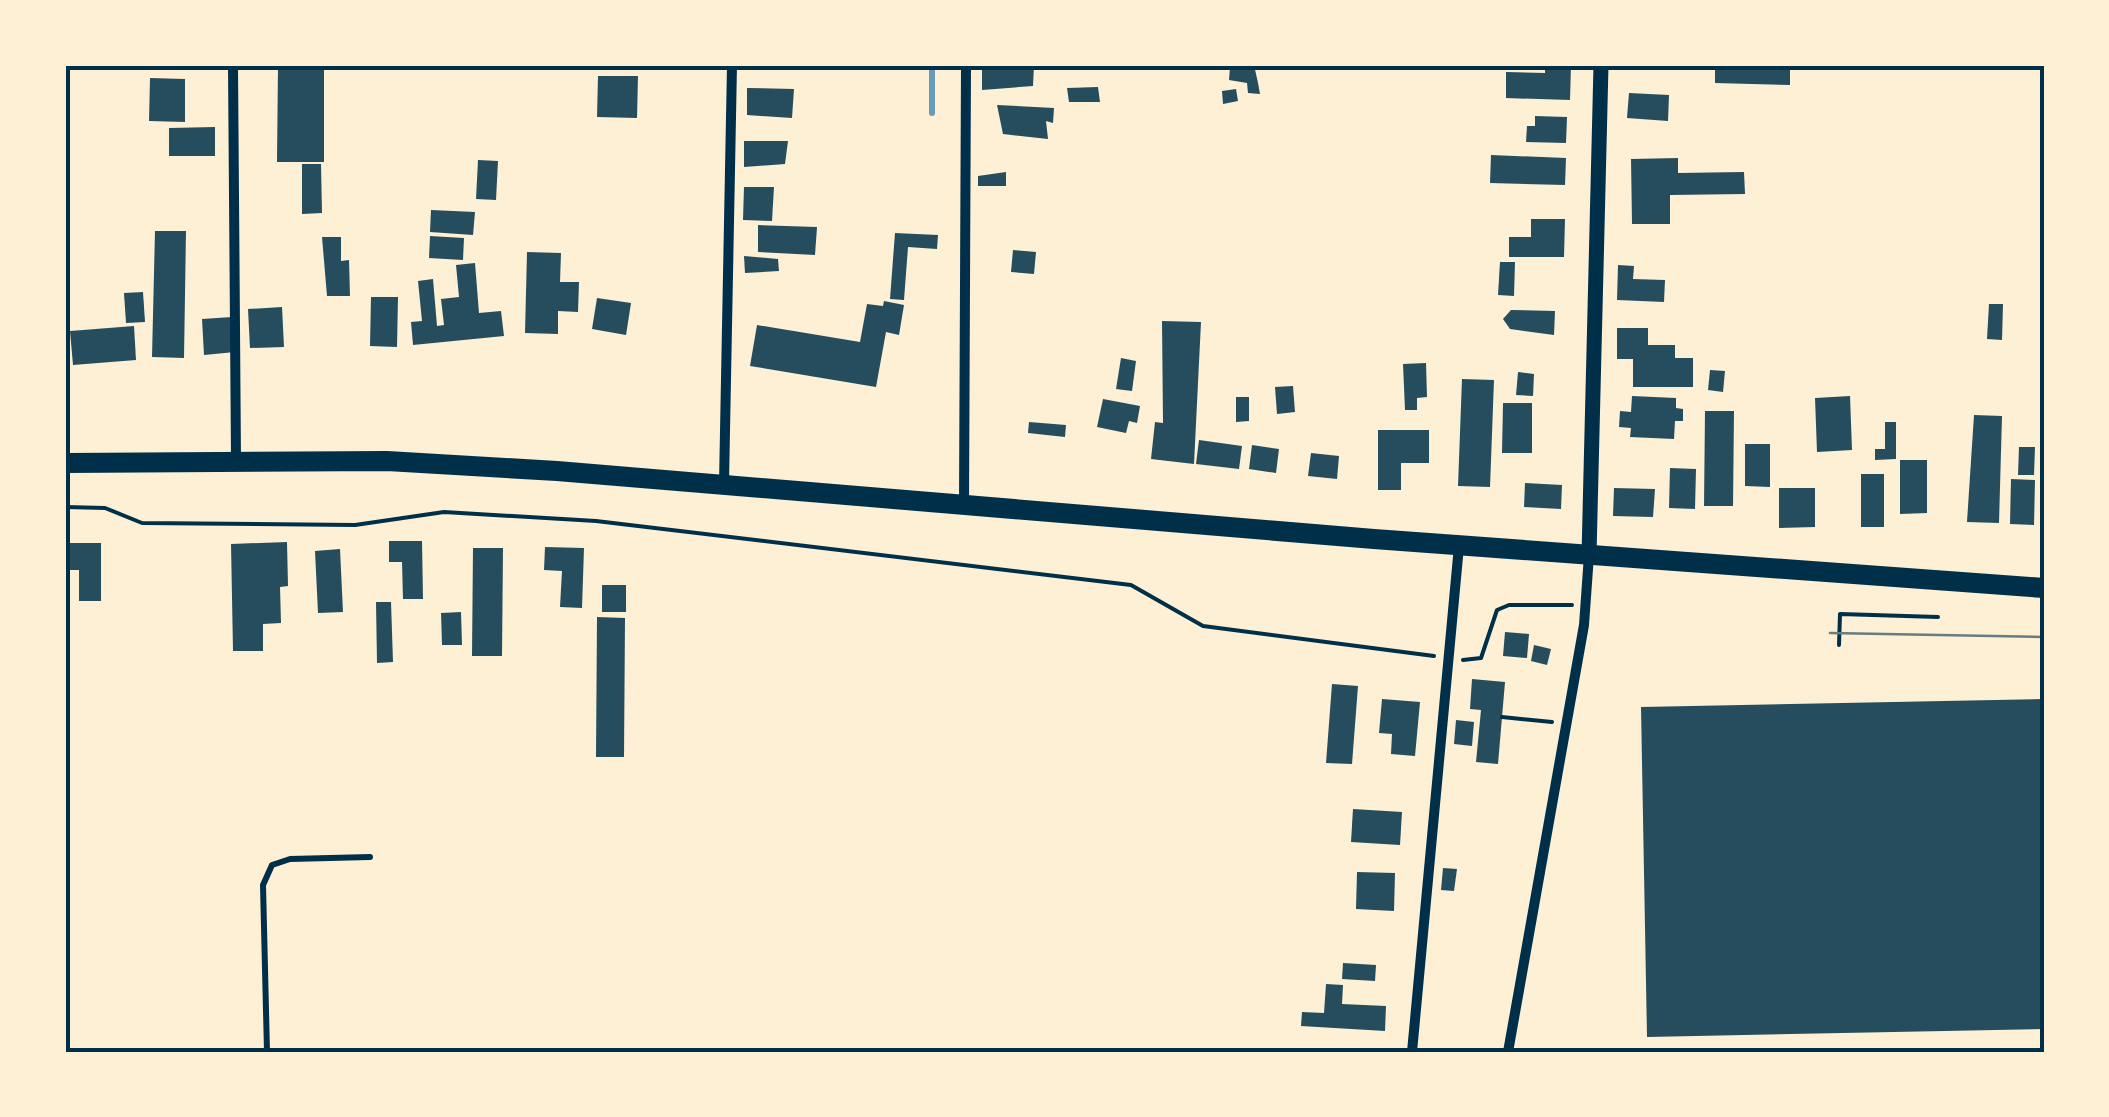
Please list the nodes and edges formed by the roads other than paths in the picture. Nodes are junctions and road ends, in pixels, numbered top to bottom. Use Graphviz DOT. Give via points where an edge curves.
graph roads {
  1 [pos="233,65"];
  2 [pos="732,65"];
  3 [pos="966,65"];
  4 [pos="1600,65"];
  5 [pos="236,459"];
  6 [pos="65,463"];
  7 [pos="724,486"];
  8 [pos="964,504"];
  9 [pos="1458,546"];
  10 [pos="1589,555"];
  11 [pos="2044,588"];
  12 [pos="370,857"];
  13 [pos="267,1052"];
  14 [pos="1412,1052"];
  15 [pos="1508,1052"];
  1 -- 5 [label="street"];
  2 -- 7 [label="street"];
  3 -- 8 [label="street"];
  4 -- 10 [label="street"];
  5 -- 6 [label="main road"];
  5 -- 7 [label="main road" via="406,462"];
  7 -- 8 [label="main road"];
  8 -- 9 [label="main road"];
  9 -- 10 [label="main road"];
  9 -- 14 [label="street"];
  10 -- 11 [label="main road"];
  10 -- 15 [label="street" via="1584,625"];
  12 -- 13 [label="lane" via="290,858 272,865 263,885"];
}
